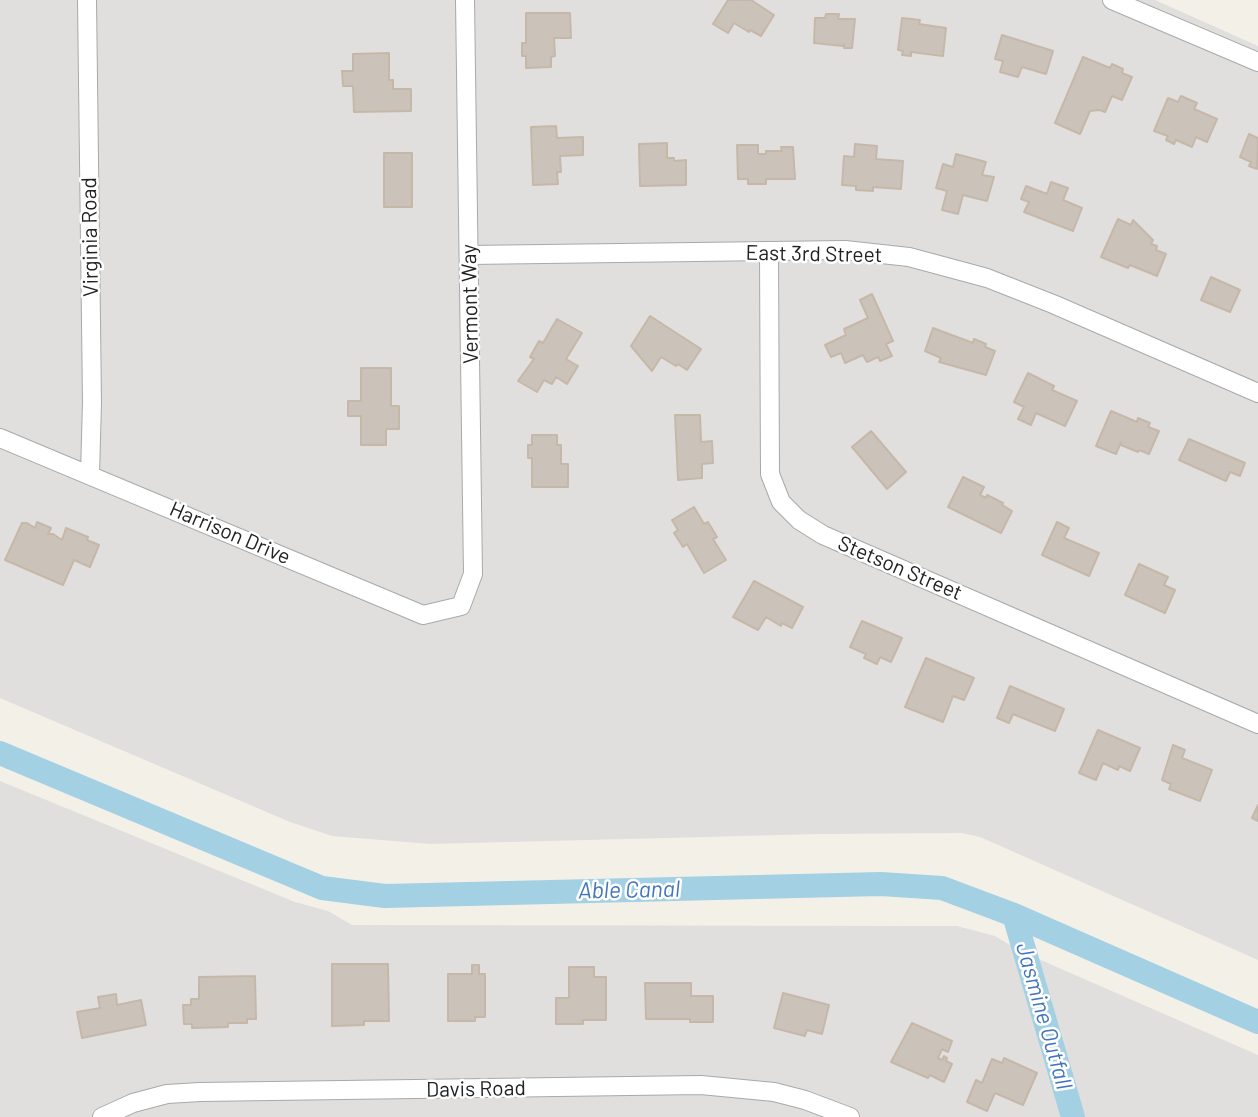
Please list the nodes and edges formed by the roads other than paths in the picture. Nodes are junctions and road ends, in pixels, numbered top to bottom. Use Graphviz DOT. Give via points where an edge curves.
graph roads {
  1 [pos="88,0"];
  2 [pos="465,0"];
  3 [pos="1112,0"];
  4 [pos="1258,62"];
  5 [pos="769,252"];
  6 [pos="469,255"];
  7 [pos="1258,393"];
  8 [pos="0,438"];
  9 [pos="90,475"];
  10 [pos="461,606"];
  11 [pos="1258,724"];
  12 [pos="102,1117"];
  13 [pos="850,1117"];
  1 -- 9 [label="street, Virginia Road"];
  2 -- 6 [label="street, Vermont Way"];
  3 -- 4 [label="street"];
  5 -- 6 [label="street, East 3rd Street"];
  5 -- 7 [label="street, East 3rd Street" via="845,250 943,265 1053,304"];
  5 -- 11 [label="street, Stetson Street" via="771,474 781,502 799,520"];
  6 -- 10 [label="street, Vermont Way" via="473,574"];
  8 -- 9 [label="street, Harrison Drive"];
  9 -- 10 [label="street, Harrison Drive" via="423,615"];
  12 -- 13 [label="street, Davis Road" via="132,1103 200,1092 701,1085 774,1092"];
}
